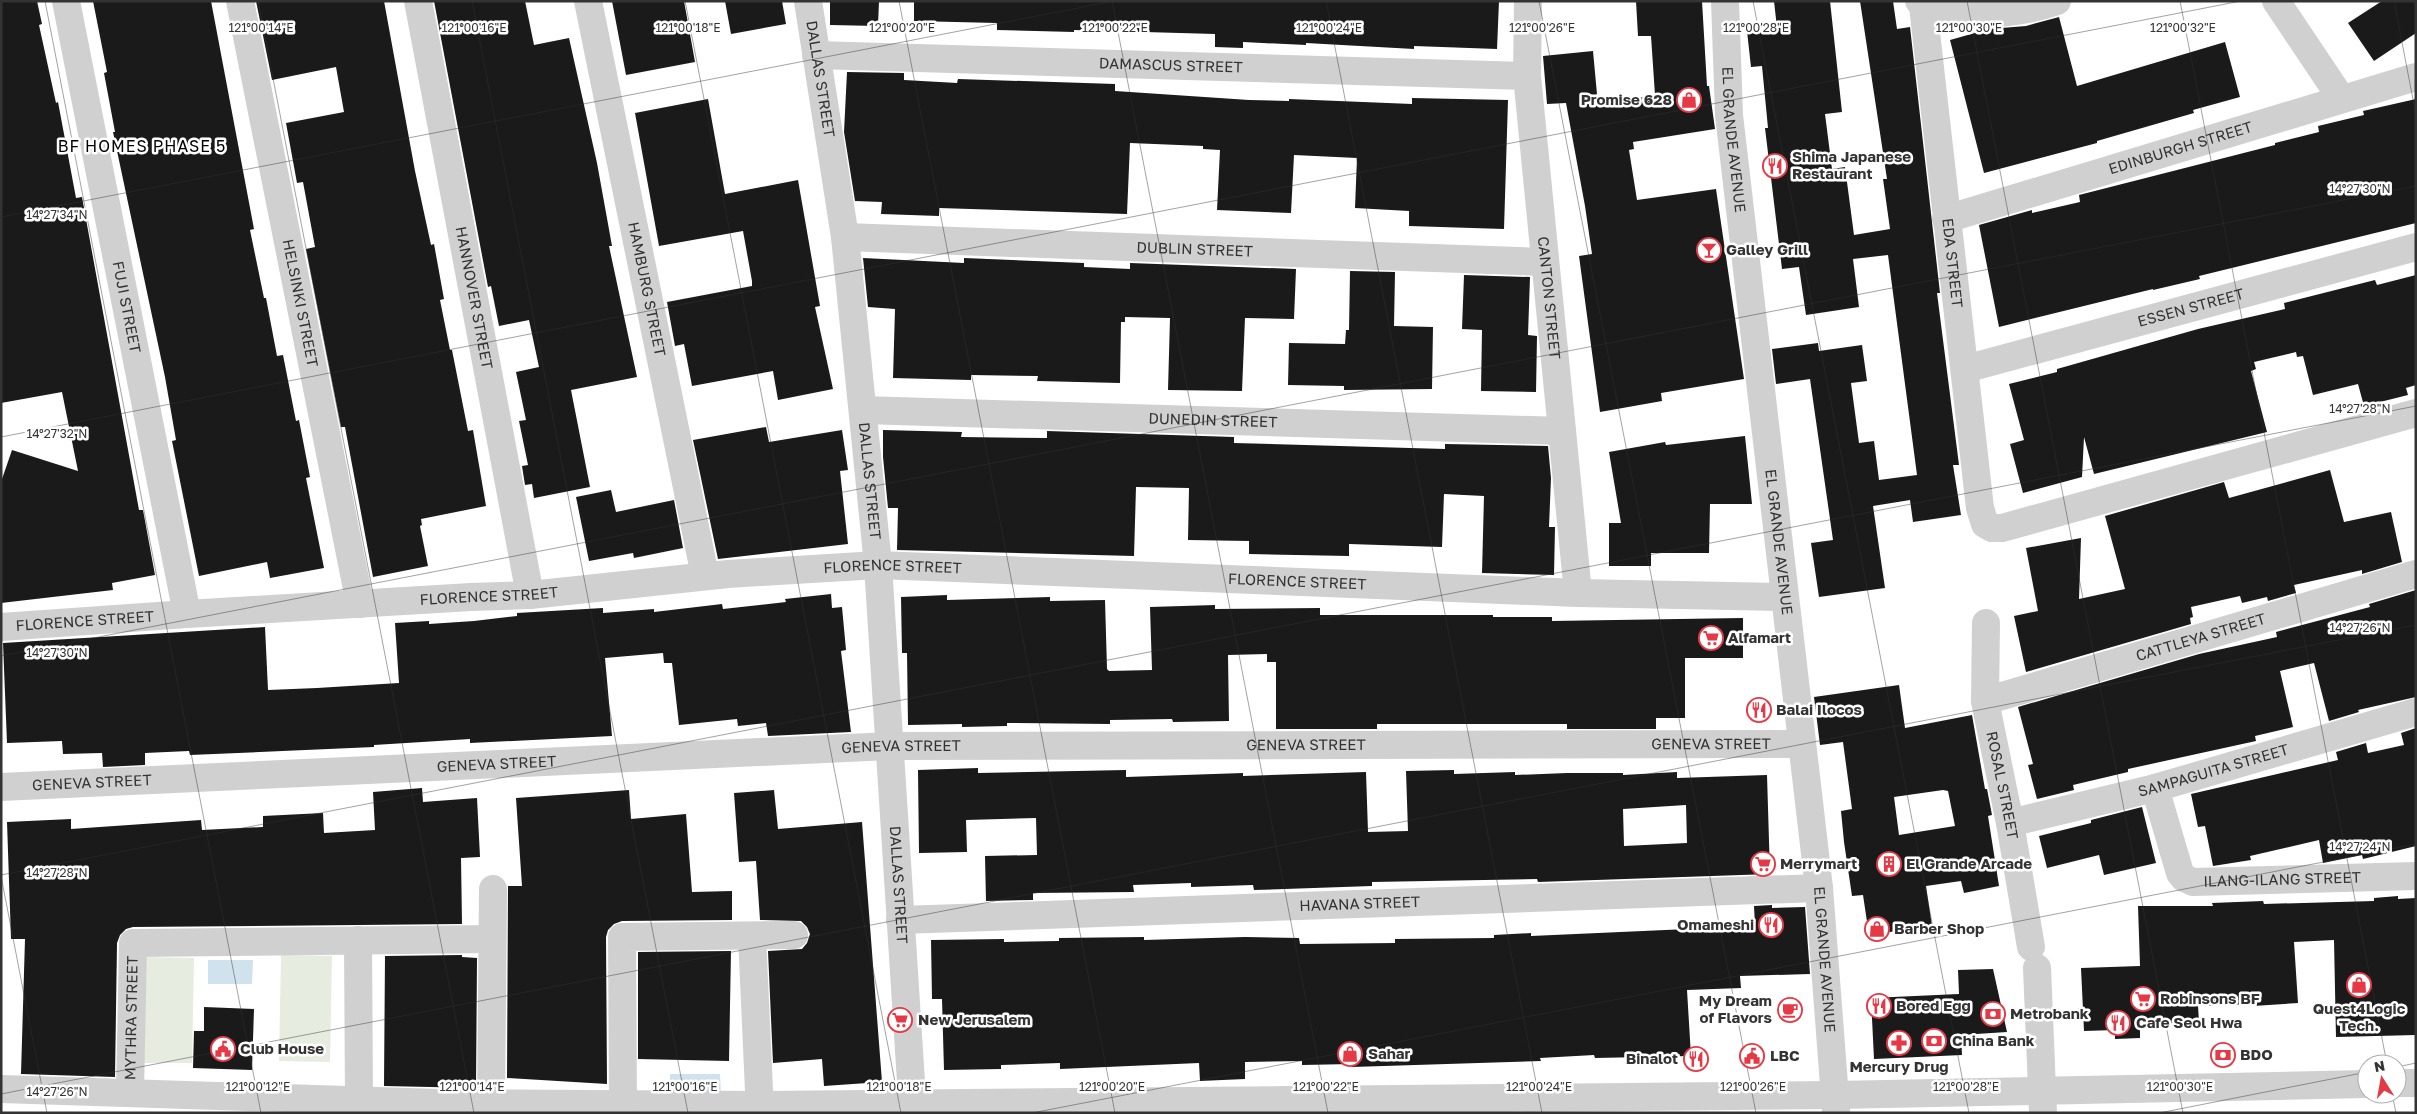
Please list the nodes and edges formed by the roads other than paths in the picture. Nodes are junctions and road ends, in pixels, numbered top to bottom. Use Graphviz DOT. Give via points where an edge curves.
graph roads {
  1 [pos="66,1"];
  2 [pos="240,1"];
  3 [pos="418,1"];
  4 [pos="588,1"];
  5 [pos="808,1"];
  6 [pos="1528,1"];
  7 [pos="1725,1"];
  8 [pos="2276,1"];
  9 [pos="1921,4"];
  10 [pos="2043,4"];
  11 [pos="816,55"];
  12 [pos="1527,76"];
  13 [pos="2416,76"];
  14 [pos="2341,98"];
  15 [pos="1946,220"];
  16 [pos="845,237"];
  17 [pos="2416,247"];
  18 [pos="1546,262"];
  19 [pos="1965,369"];
  20 [pos="863,410"];
  21 [pos="2416,413"];
  22 [pos="1562,431"];
  23 [pos="878,565"];
  24 [pos="2416,574"];
  25 [pos="705,576"];
  26 [pos="1578,593"];
  27 [pos="530,595"];
  28 [pos="1785,597"];
  29 [pos="360,604"];
  30 [pos="187,614"];
  31 [pos="1986,623"];
  32 [pos="1,627"];
  33 [pos="1985,701"];
  34 [pos="2416,712"];
  35 [pos="1802,744"];
  36 [pos="890,746"];
  37 [pos="1,787"];
  38 [pos="2156,788"];
  39 [pos="2010,824"];
  40 [pos="2416,876"];
  41 [pos="1819,888"];
  42 [pos="493,889"];
  43 [pos="900,920"];
  44 [pos="794,935"];
  45 [pos="752,936"];
  46 [pos="492,939"];
  47 [pos="358,940"];
  48 [pos="2357,1085"];
  49 [pos="1,1089"];
  50 [pos="130,1093"];
  51 [pos="359,1100"];
  52 [pos="2042,1102"];
  53 [pos="491,1104"];
  54 [pos="1836,1104"];
  55 [pos="251,1105"];
  56 [pos="623,1105"];
  57 [pos="1633,1105"];
  58 [pos="438,1108"];
  59 [pos="912,1108"];
  60 [pos="573,1109"];
  61 [pos="760,1109"];
  1 -- 30 [label="street, FUJI STREET"];
  2 -- 29 [label="street, HELSINKI STREET"];
  3 -- 27 [label="street, HANNOVER STREET"];
  4 -- 25 [label="street, HAMBURG STREET"];
  5 -- 11 [label="street, DALLAS STREET"];
  6 -- 12 [label="street, CANTON STREET"];
  7 -- 28 [label="street, EL GRANDE AVENUE" via="1729,114"];
  8 -- 14 [label="street"];
  9 -- 10 [label="street" via="1953,13 1995,15"];
  9 -- 15 [label="street, EDA STREET"];
  11 -- 12 [label="street, DAMASCUS STREET"];
  11 -- 16 [label="street, DALLAS STREET"];
  12 -- 18 [label="street, CANTON STREET"];
  13 -- 14 [label="street, EDINBURGH STREET"];
  14 -- 15 [label="street, EDINBURGH STREET"];
  15 -- 19 [label="street, EDA STREET"];
  16 -- 18 [label="street, DUBLIN STREET"];
  16 -- 20 [label="street, DALLAS STREET"];
  17 -- 19 [label="street, ESSEN STREET"];
  18 -- 22 [label="street, CANTON STREET"];
  19 -- 21 [label="street, EDA STREET" via="1980,508 1985,524 1992,528 2002,528"];
  20 -- 22 [label="street, DUNEDIN STREET"];
  20 -- 23 [label="street, DALLAS STREET"];
  22 -- 26 [label="street, CANTON STREET"];
  23 -- 25 [label="street, FLORENCE STREET"];
  23 -- 26 [label="street, FLORENCE STREET"];
  23 -- 36 [label="street, DALLAS STREET"];
  24 -- 33 [label="street, CATTLEYA STREET"];
  25 -- 27 [label="street, FLORENCE STREET"];
  26 -- 28 [label="street, FLORENCE STREET"];
  27 -- 29 [label="street, FLORENCE STREET"];
  28 -- 35 [label="street, EL GRANDE AVENUE"];
  29 -- 30 [label="street, FLORENCE STREET"];
  30 -- 32 [label="street, FLORENCE STREET"];
  31 -- 33 [label="street, ROSAL STREET"];
  33 -- 39 [label="street, ROSAL STREET"];
  34 -- 38 [label="street, SAMPAGUITA STREET"];
  35 -- 36 [label="street, GENEVA STREET"];
  35 -- 41 [label="street, EL GRANDE AVENUE"];
  36 -- 37 [label="street, GENEVA STREET"];
  36 -- 43 [label="street, DALLAS STREET"];
  38 -- 39 [label="street, SAMPAGUITA STREET"];
  38 -- 40 [label="street, ILANG-ILANG STREET" via="2180,873 2193,882"];
  39 -- 52 [label="street, ROSAL STREET" via="2034,957"];
  41 -- 43 [label="street, HAVANA STREET"];
  41 -- 54 [label="street, EL GRANDE AVENUE"];
  42 -- 46 [label="street"];
  43 -- 59 [label="street, DALLAS STREET"];
  44 -- 45 [label="street"];
  45 -- 56 [label="street" via="622,937"];
  45 -- 61 [label="street"];
  46 -- 47 [label="street"];
  46 -- 53 [label="street"];
  47 -- 50 [label="street, MYTHRA STREET" via="133,943"];
  47 -- 51 [label="street"];
  48 -- 52 [label="street"];
  49 -- 50 [label="street"];
  50 -- 55 [label="street"];
  51 -- 55 [label="street"];
  51 -- 58 [label="street"];
  52 -- 54 [label="street"];
  53 -- 58 [label="street"];
  53 -- 60 [label="street"];
  54 -- 57 [label="street"];
  56 -- 60 [label="street"];
  56 -- 61 [label="street"];
  57 -- 59 [label="street"];
  59 -- 61 [label="street"];
}
